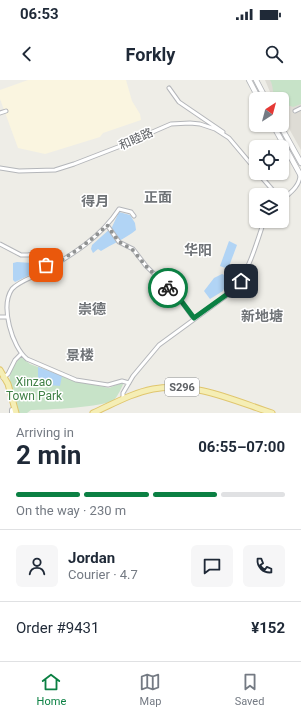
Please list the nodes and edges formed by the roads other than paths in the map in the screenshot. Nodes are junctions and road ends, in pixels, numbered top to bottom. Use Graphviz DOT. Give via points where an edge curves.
graph roads {
  1 [pos="249,80"];
  2 [pos="256,80"];
  3 [pos="170,88"];
  4 [pos="255,92"];
  5 [pos="262,92"];
  6 [pos="301,108"];
  7 [pos="6,111"];
  8 [pos="295,111"];
  9 [pos="0,113"];
  10 [pos="277,132"];
  11 [pos="284,132"];
  12 [pos="229,138"];
  13 [pos="249,162"];
  14 [pos="301,163"];
  15 [pos="0,168"];
  16 [pos="301,175"];
  17 [pos="264,180"];
  18 [pos="301,187"];
  19 [pos="271,188"];
  20 [pos="294,189"];
  21 [pos="289,194"];
  22 [pos="134,216"];
  23 [pos="107,225"];
  24 [pos="261,228"];
  25 [pos="0,244"];
  26 [pos="48,269"];
  27 [pos="0,317"];
  28 [pos="6,317"];
  29 [pos="194,318"];
  30 [pos="21,354"];
  31 [pos="0,370"];
  32 [pos="2,377"];
  33 [pos="129,383"];
  34 [pos="123,399"];
  35 [pos="13,412"];
  36 [pos="93,413"];
  37 [pos="272,413"];
  1 -- 4 [label="main road"];
  2 -- 5 [label="main road"];
  3 -- 12 [label="street" via="179,102"];
  6 -- 8 [label="street"];
  7 -- 9 [label="street"];
  10 -- 16 [label="main road"];
  11 -- 14 [label="main road"];
  12 -- 13 [label="street, 和睦路"];
  12 -- 15 [label="street, 和睦路" via="215,129 200,124 171,124 55,170 19,171"];
  16 -- 20 [label="street"];
  17 -- 19 [label="street"];
  18 -- 20 [label="street"];
  20 -- 21 [label="street"];
  22 -- 23 [label="street" via="131,212 119,209"];
  23 -- 26 [label="street" via="93,239"];
  23 -- 29 [label="street" via="119,242 132,249 179,298"];
  24 -- 29 [label="street" via="241,281 233,290"];
  25 -- 26 [label="street" via="21,255 38,253"];
  26 -- 28 [label="street" via="11,290"];
  27 -- 28 [label="street"];
  28 -- 30 [label="street"];
  29 -- 33 [label="street" via="159,345"];
  30 -- 32 [label="street" via="8,374"];
  30 -- 33 [label="street" via="76,380 108,385 122,381"];
  31 -- 32 [label="main road"];
  32 -- 35 [label="main road"];
  33 -- 34 [label="street" via="123,393"];
  34 -- 36 [label="main road, S296"];
  34 -- 37 [label="main road, S296" via="153,389 182,387 204,391"];
}
